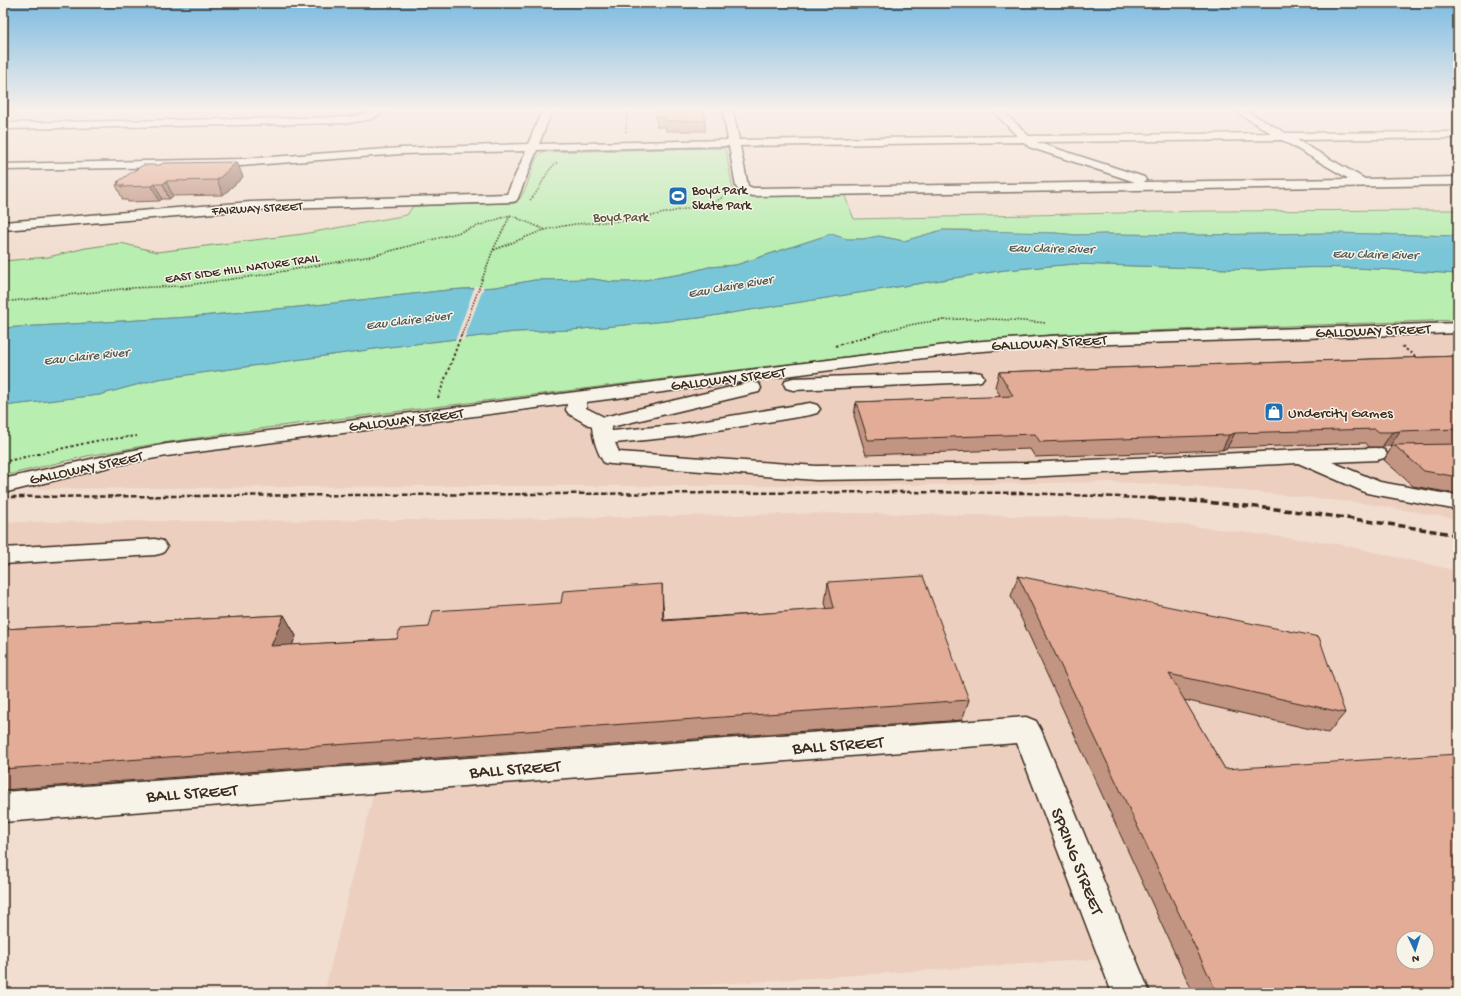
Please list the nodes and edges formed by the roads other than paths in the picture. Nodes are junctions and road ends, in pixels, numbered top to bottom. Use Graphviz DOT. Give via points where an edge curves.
graph roads {
  1 [pos="337,157"];
  2 [pos="528,157"];
  3 [pos="736,157"];
  4 [pos="1070,157"];
  5 [pos="1321,157"];
  6 [pos="3,167"];
  7 [pos="1458,182"];
  8 [pos="1364,183"];
  9 [pos="1156,186"];
  10 [pos="3,226"];
  11 [pos="1455,330"];
  12 [pos="975,377"];
  13 [pos="577,398"];
  14 [pos="810,408"];
  15 [pos="602,431"];
  16 [pos="1388,453"];
  17 [pos="1301,456"];
  18 [pos="3,486"];
  19 [pos="1458,503"];
  20 [pos="155,547"];
  21 [pos="3,556"];
  22 [pos="1026,730"];
  23 [pos="3,807"];
  24 [pos="1131,993"];
  1 -- 6 [label="street" via="268,162"];
  2 -- 10 [label="street, FAIRWAY STREET" via="512,198 251,206"];
  3 -- 9 [label="street" via="744,190 769,193"];
  4 -- 9 [label="street"];
  5 -- 8 [label="street"];
  7 -- 8 [label="street"];
  8 -- 9 [label="street"];
  11 -- 13 [label="street, GALLOWAY STREET" via="1057,341 970,347"];
  12 -- 15 [label="street" via="806,382 749,388"];
  13 -- 15 [label="street" via="576,410"];
  13 -- 18 [label="street, GALLOWAY STREET" via="167,450"];
  14 -- 15 [label="street" via="675,431"];
  15 -- 17 [label="street" via="611,458 816,473 1026,470"];
  16 -- 17 [label="street"];
  17 -- 19 [label="street" via="1375,488"];
  20 -- 21 [label="street"];
  22 -- 23 [label="street, BALL STREET"];
  22 -- 24 [label="street, SPRING STREET"];
}
